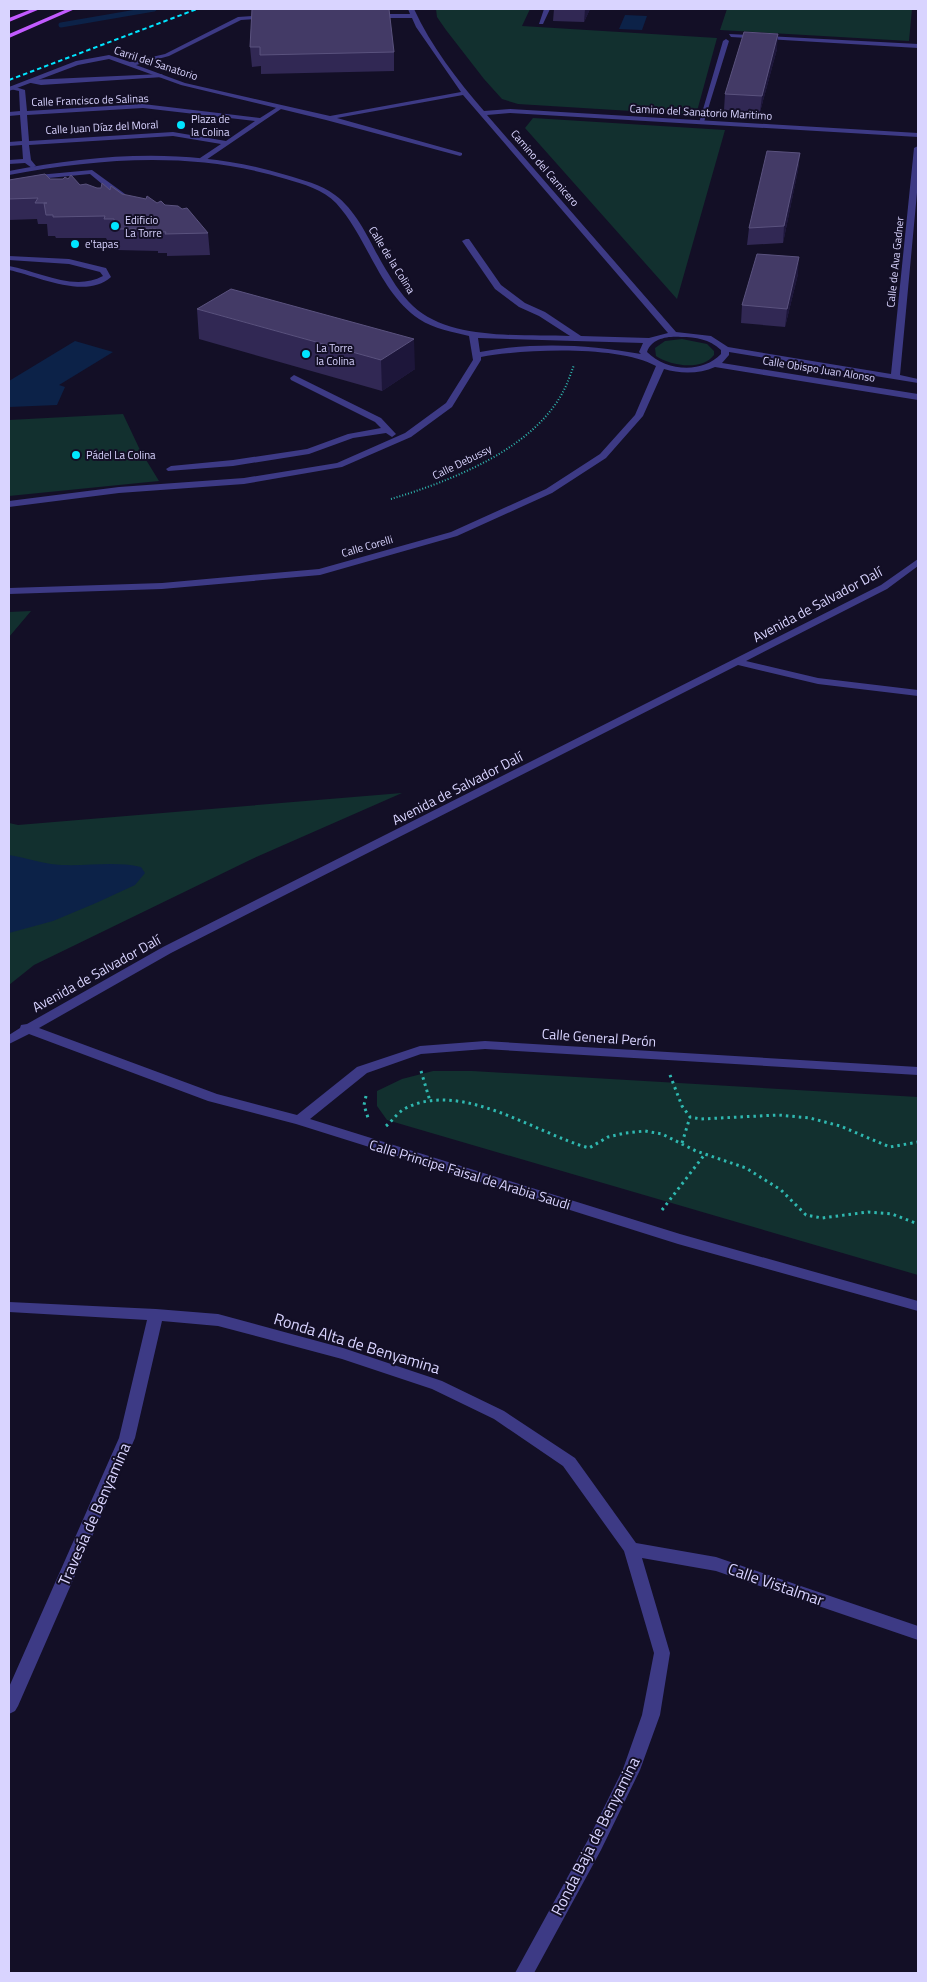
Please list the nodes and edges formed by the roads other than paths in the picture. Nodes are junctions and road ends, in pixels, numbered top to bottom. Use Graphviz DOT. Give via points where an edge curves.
graph roads {
  1 [pos="36,9"];
  2 [pos="72,9"];
  3 [pos="547,9"];
  4 [pos="262,10"];
  5 [pos="412,12"];
  6 [pos="366,16"];
  7 [pos="277,17"];
  8 [pos="259,18"];
  9 [pos="9,20"];
  10 [pos="541,23"];
  11 [pos="731,35"];
  12 [pos="9,36"];
  13 [pos="726,42"];
  14 [pos="918,46"];
  15 [pos="132,64"];
  16 [pos="161,76"];
  17 [pos="29,82"];
  18 [pos="10,89"];
  19 [pos="465,93"];
  20 [pos="281,107"];
  21 [pos="24,113"];
  22 [pos="482,113"];
  23 [pos="9,114"];
  24 [pos="328,118"];
  25 [pos="260,120"];
  26 [pos="701,122"];
  27 [pos="918,135"];
  28 [pos="25,143"];
  29 [pos="225,143"];
  30 [pos="9,144"];
  31 [pos="918,148"];
  32 [pos="460,154"];
  33 [pos="27,160"];
  34 [pos="203,160"];
  35 [pos="9,162"];
  36 [pos="34,168"];
  37 [pos="9,173"];
  38 [pos="9,184"];
  39 [pos="122,196"];
  40 [pos="466,240"];
  41 [pos="9,258"];
  42 [pos="9,268"];
  43 [pos="674,334"];
  44 [pos="473,335"];
  45 [pos="577,337"];
  46 [pos="650,341"];
  47 [pos="725,349"];
  48 [pos="477,355"];
  49 [pos="647,358"];
  50 [pos="715,364"];
  51 [pos="660,365"];
  52 [pos="294,378"];
  53 [pos="895,378"];
  54 [pos="918,381"];
  55 [pos="918,397"];
  56 [pos="388,430"];
  57 [pos="398,440"];
  58 [pos="171,468"];
  59 [pos="9,504"];
  60 [pos="918,562"];
  61 [pos="9,592"];
  62 [pos="740,662"];
  63 [pos="918,693"];
  64 [pos="26,1028"];
  65 [pos="9,1040"];
  66 [pos="918,1071"];
  67 [pos="299,1120"];
  68 [pos="918,1306"];
  69 [pos="9,1307"];
  70 [pos="156,1314"];
  71 [pos="631,1548"];
  72 [pos="918,1633"];
  73 [pos="9,1706"];
  74 [pos="524,1973"];
  1 -- 9 [label="main road"];
  2 -- 12 [label="main road"];
  3 -- 10 [label="street"];
  4 -- 8 [label="street"];
  5 -- 6 [label="street"];
  5 -- 19 [label="street, Camino del Carnicero"];
  7 -- 8 [label="street"];
  8 -- 15 [label="street" via="240,18 167,55"];
  11 -- 14 [label="street"];
  13 -- 26 [label="street"];
  15 -- 16 [label="street, Carril del Sanatorio"];
  15 -- 17 [label="street, Carril del Sanatorio" via="109,57 76,63"];
  16 -- 17 [label="street"];
  16 -- 20 [label="street, Carril del Sanatorio"];
  17 -- 18 [label="street, Carril del Sanatorio"];
  18 -- 21 [label="street" via="22,90"];
  19 -- 22 [label="street, Camino del Carnicero"];
  19 -- 24 [label="street, Carril del Sanatorio"];
  20 -- 24 [label="street, Carril del Sanatorio"];
  20 -- 25 [label="street"];
  21 -- 23 [label="street, Calle Francisco de Salinas"];
  21 -- 25 [label="street, Calle Francisco de Salinas" via="143,106"];
  21 -- 28 [label="street"];
  22 -- 26 [label="street, Camino del Sanatorio Maritimo" via="510,111"];
  22 -- 43 [label="street, Camino del Carnicero"];
  24 -- 32 [label="street, Carril del Sanatorio"];
  25 -- 29 [label="street"];
  26 -- 27 [label="street, Camino del Sanatorio Maritimo"];
  28 -- 29 [label="street, Calle Juan Díaz del Moral" via="173,134"];
  28 -- 30 [label="street, Calle Juan Díaz del Moral"];
  28 -- 33 [label="street"];
  29 -- 34 [label="street"];
  31 -- 53 [label="street, Calle de Ava Gadner"];
  33 -- 35 [label="street"];
  33 -- 36 [label="street"];
  34 -- 36 [label="street, Calle de la Colina" via="107,158"];
  34 -- 44 [label="street, Calle de la Colina" via="272,171 336,198 356,221 402,299 423,318"];
  36 -- 37 [label="street, Calle de la Colina"];
  38 -- 39 [label="street" via="38,177 92,172"];
  40 -- 45 [label="street" via="498,287 508,296"];
  41 -- 42 [label="street" via="94,266 103,270 107,277 100,283 82,285"];
  43 -- 46 [label="street"];
  43 -- 47 [label="street, Calle Obispo Juan Alonso" via="712,339"];
  44 -- 45 [label="street"];
  44 -- 48 [label="street"];
  45 -- 46 [label="street"];
  46 -- 49 [label="street" via="645,346"];
  47 -- 50 [label="street" via="722,360"];
  47 -- 53 [label="street, Calle Obispo Juan Alonso"];
  48 -- 49 [label="street" via="500,350 576,350"];
  48 -- 57 [label="street" via="449,405"];
  49 -- 51 [label="street, Calle Obispo Juan Alonso"];
  50 -- 51 [label="street, Calle Obispo Juan Alonso" via="684,369"];
  50 -- 55 [label="street, Calle Obispo Juan Alonso"];
  51 -- 61 [label="street, Calle Corelli" via="640,416 603,456 549,491 454,534 320,572 162,586"];
  52 -- 56 [label="street" via="378,420"];
  53 -- 54 [label="street, Calle Obispo Juan Alonso"];
  56 -- 57 [label="street"];
  56 -- 58 [label="street" via="351,436 309,451 233,463"];
  57 -- 59 [label="street" via="339,465 244,481 119,490"];
  60 -- 62 [label="street, Avenida de Salvador Dalí" via="884,587"];
  62 -- 63 [label="street" via="818,681"];
  62 -- 64 [label="street, Avenida de Salvador Dalí" via="167,950"];
  64 -- 65 [label="street, Avenida de Salvador Dalí"];
  64 -- 67 [label="street, Calle Principe Faisal de Arabia Saudi" via="213,1098"];
  66 -- 67 [label="street, Calle General Perón" via="485,1044 420,1050 362,1070"];
  67 -- 68 [label="street, Calle Principe Faisal de Arabia Saudi" via="678,1239"];
  69 -- 70 [label="street, Ronda Alta de Benyamina"];
  70 -- 71 [label="street, Ronda Alta de Benyamina" via="218,1320 343,1354 437,1385 498,1414 569,1462"];
  70 -- 73 [label="street, Travesía de Benyamina" via="127,1438"];
  71 -- 72 [label="street, Calle Vistalmar" via="716,1564"];
  71 -- 74 [label="street, Ronda Baja de Benyamina" via="662,1654 651,1715 631,1770 595,1844"];
}
